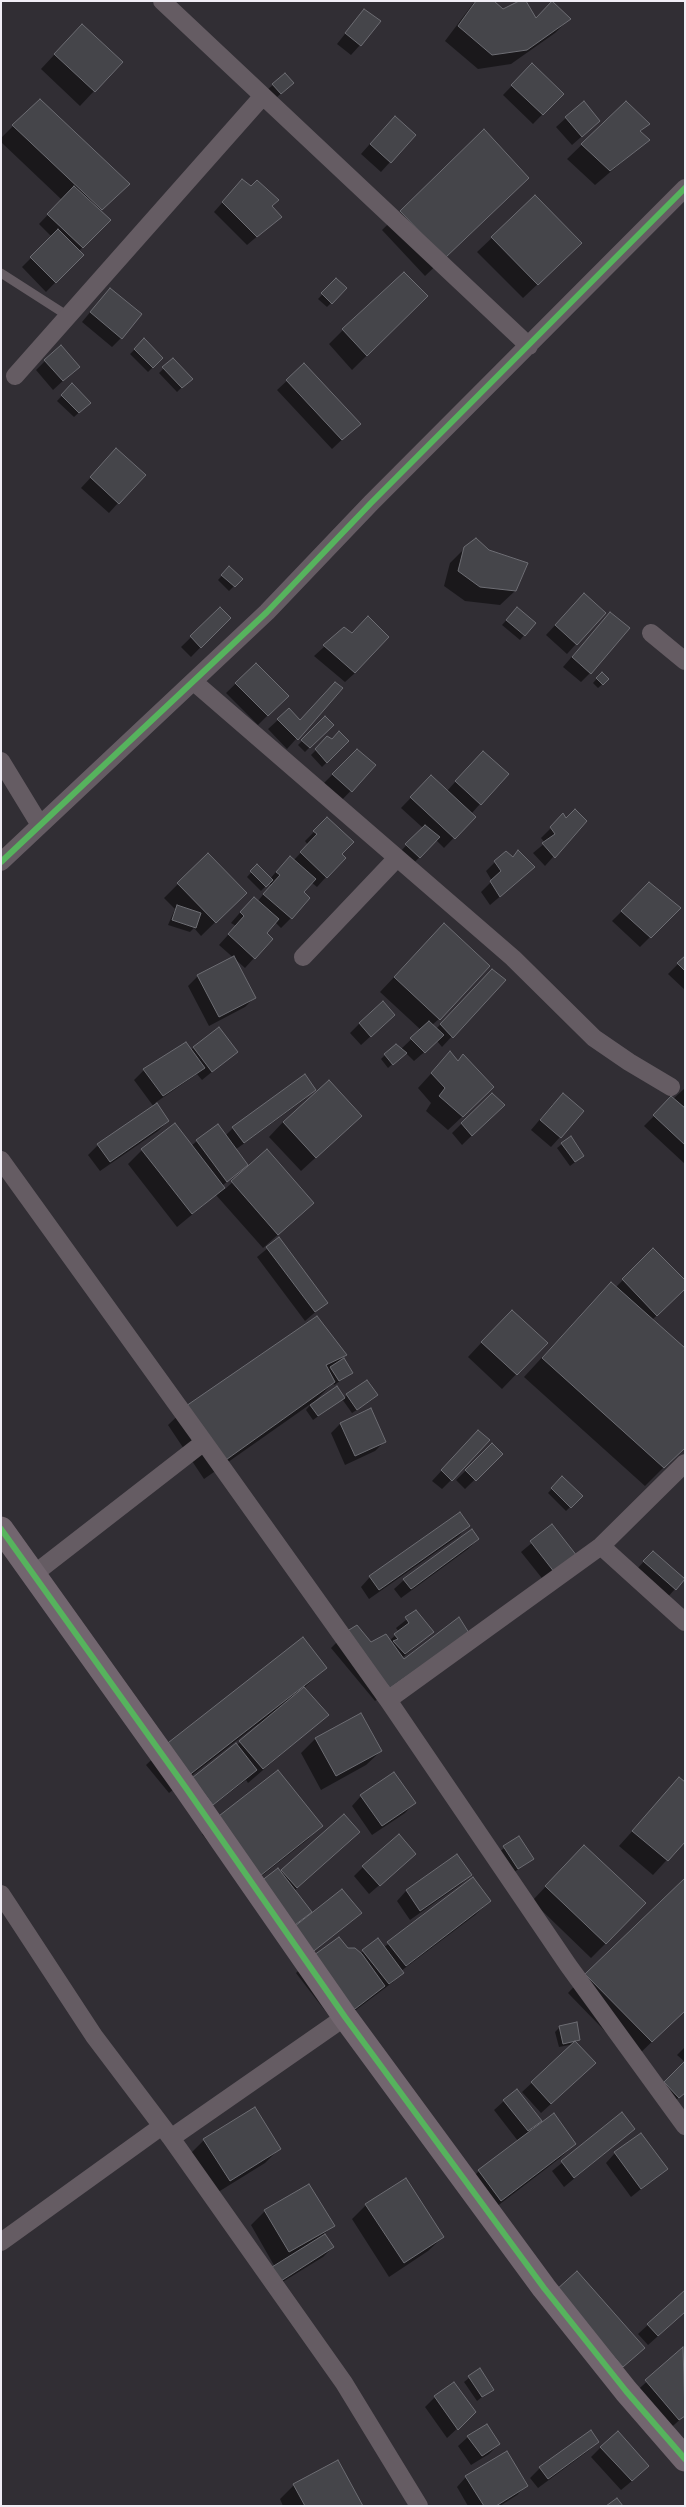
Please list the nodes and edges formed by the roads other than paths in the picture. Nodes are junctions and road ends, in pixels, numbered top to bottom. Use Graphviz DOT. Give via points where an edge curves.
graph roads {
  1 [pos="162,1"];
  2 [pos="262,97"];
  3 [pos="685,188"];
  4 [pos="1,273"];
  5 [pos="68,316"];
  6 [pos="528,346"];
  7 [pos="15,376"];
  8 [pos="651,633"];
  9 [pos="685,661"];
  10 [pos="194,682"];
  11 [pos="1,761"];
  12 [pos="40,825"];
  13 [pos="397,858"];
  14 [pos="1,862"];
  15 [pos="303,958"];
  16 [pos="671,1087"];
  17 [pos="1,1160"];
  18 [pos="204,1442"];
  19 [pos="685,1463"];
  20 [pos="1,1529"];
  21 [pos="601,1546"];
  22 [pos="34,1574"];
  23 [pos="685,1622"];
  24 [pos="388,1700"];
  25 [pos="1,1894"];
  26 [pos="345,2017"];
  27 [pos="685,2126"];
  28 [pos="167,2132"];
  29 [pos="1,2242"];
  30 [pos="685,2459"];
  31 [pos="419,2506"];
  1 -- 2 [label="street"];
  2 -- 5 [label="street"];
  2 -- 6 [label="street"];
  3 -- 6 [label="street"];
  4 -- 5 [label="lane"];
  5 -- 7 [label="street"];
  6 -- 10 [label="street"];
  8 -- 9 [label="street"];
  10 -- 12 [label="street"];
  10 -- 13 [label="street"];
  11 -- 12 [label="street"];
  12 -- 14 [label="street"];
  13 -- 15 [label="street"];
  13 -- 16 [label="street" via="513,958 594,1038"];
  17 -- 18 [label="street"];
  18 -- 22 [label="street"];
  18 -- 24 [label="street"];
  19 -- 21 [label="street"];
  20 -- 22 [label="street"];
  21 -- 23 [label="street"];
  21 -- 24 [label="street"];
  22 -- 26 [label="street"];
  24 -- 27 [label="street" via="568,1965"];
  25 -- 28 [label="street" via="94,2036"];
  26 -- 28 [label="street"];
  26 -- 30 [label="street" via="544,2288"];
  28 -- 29 [label="street"];
  28 -- 31 [label="street" via="344,2382"];
}
